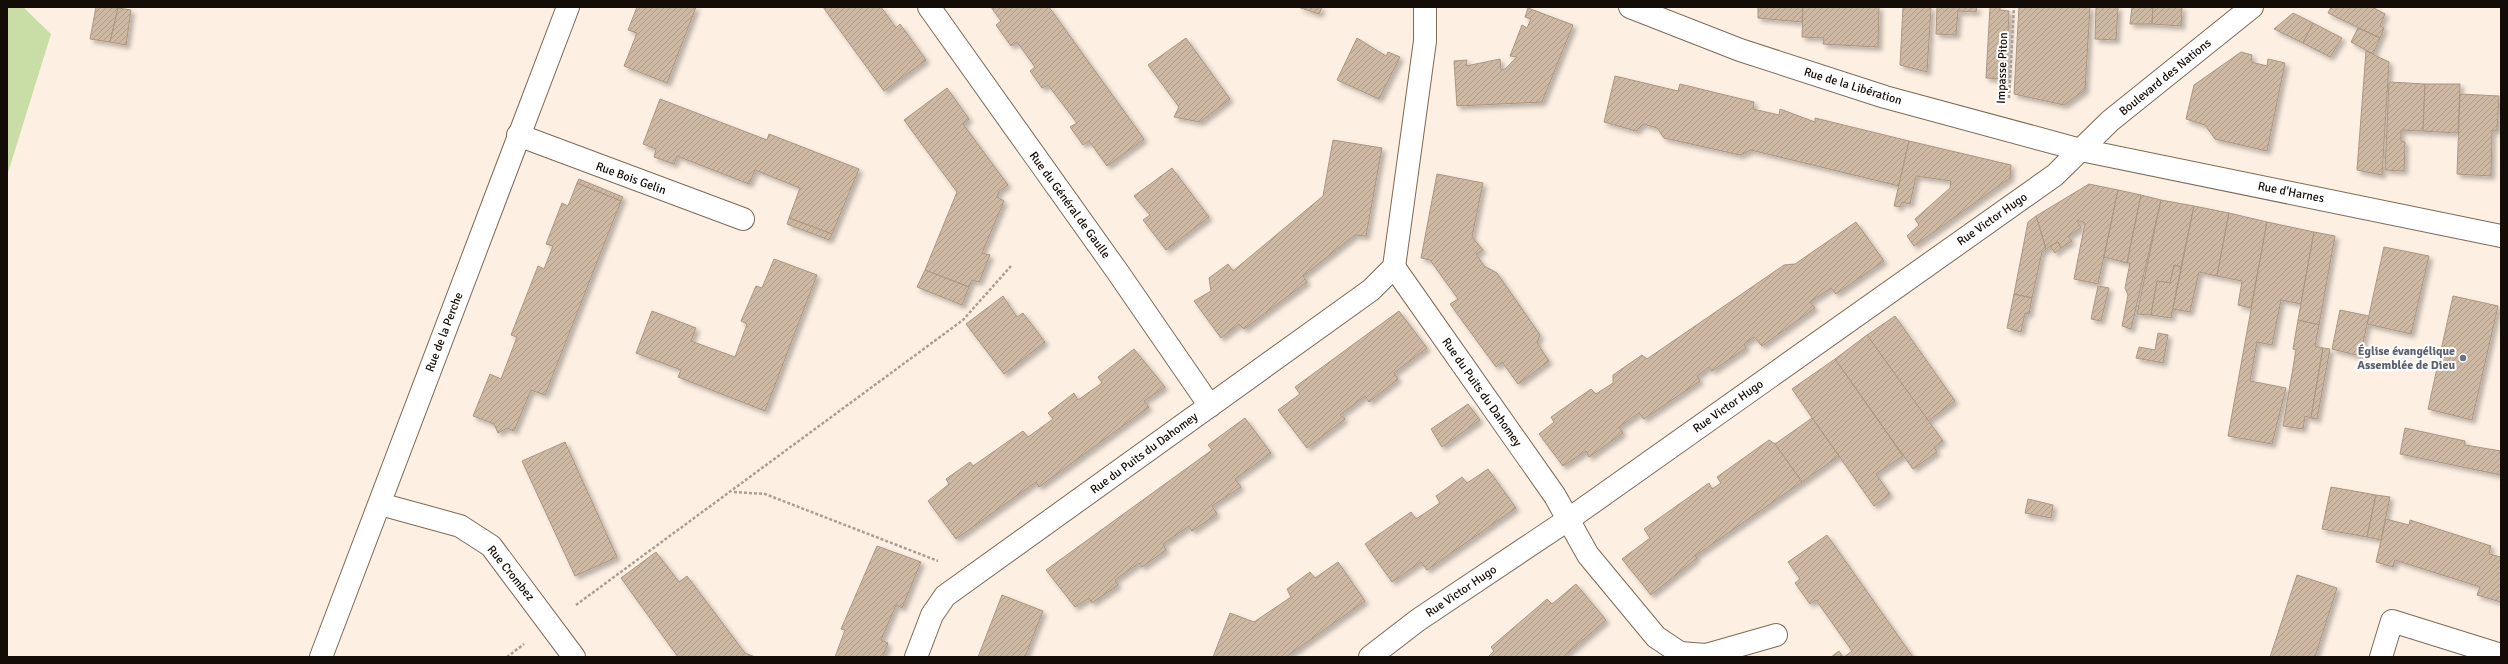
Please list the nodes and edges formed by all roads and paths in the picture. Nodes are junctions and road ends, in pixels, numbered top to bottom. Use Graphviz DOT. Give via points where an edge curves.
graph roads {
  1 [pos="568,7"];
  2 [pos="928,7"];
  3 [pos="1425,7"];
  4 [pos="1630,7"];
  5 [pos="2014,7"];
  6 [pos="2252,7"];
  7 [pos="2009,130"];
  8 [pos="518,135"];
  9 [pos="2081,150"];
  10 [pos="743,219"];
  11 [pos="2501,236"];
  12 [pos="1011,266"];
  13 [pos="1394,267"];
  14 [pos="1210,406"];
  15 [pos="733,492"];
  16 [pos="380,504"];
  17 [pos="1568,518"];
  18 [pos="966,580"];
  19 [pos="550,624"];
  20 [pos="1776,635"];
  21 [pos="2501,655"];
  22 [pos="321,657"];
  23 [pos="507,657"];
  24 [pos="574,657"];
  25 [pos="916,657"];
  26 [pos="1370,657"];
  27 [pos="2381,657"];
  1 -- 8 [label="street, Rue de la Perche"];
  2 -- 14 [label="street, Rue du Général de Gaulle"];
  3 -- 13 [label="street" via="1425,41"];
  4 -- 7 [label="street, Rue de la Libération" via="1740,50 1885,97"];
  5 -- 7 [label="path, Impasse Piton"];
  6 -- 9 [label="street, Boulevard des Nations" via="2110,121"];
  7 -- 9 [label="street, Rue de la Libération"];
  8 -- 10 [label="street, Rue Bois Gelin"];
  8 -- 16 [label="street, Rue de la Perche"];
  9 -- 11 [label="street, Rue d'Harnes"];
  9 -- 17 [label="street, Rue Victor Hugo" via="2055,175"];
  12 -- 15 [label="path" via="964,320"];
  13 -- 14 [label="street, Rue du Puits du Dahomey" via="1370,290"];
  13 -- 17 [label="street, Rue du Puits du Dahomey" via="1556,496"];
  14 -- 18 [label="street, Rue du Puits du Dahomey"];
  15 -- 18 [label="path" via="765,494 931,556"];
  15 -- 19 [label="path"];
  16 -- 19 [label="street, Rue Crombez" via="460,526 490,546"];
  16 -- 22 [label="street, Rue de la Perche"];
  17 -- 20 [label="street, Rue du Puits du Dahomey" via="1588,555 1656,637 1680,652 1706,655"];
  17 -- 26 [label="street, Rue Victor Hugo" via="1418,620"];
  18 -- 25 [label="street, Rue du Puits du Dahomey" via="945,596 932,615"];
  19 -- 23 [label="path"];
  19 -- 24 [label="street, Rue Crombez"];
  21 -- 27 [label="street" via="2392,621"];
}
